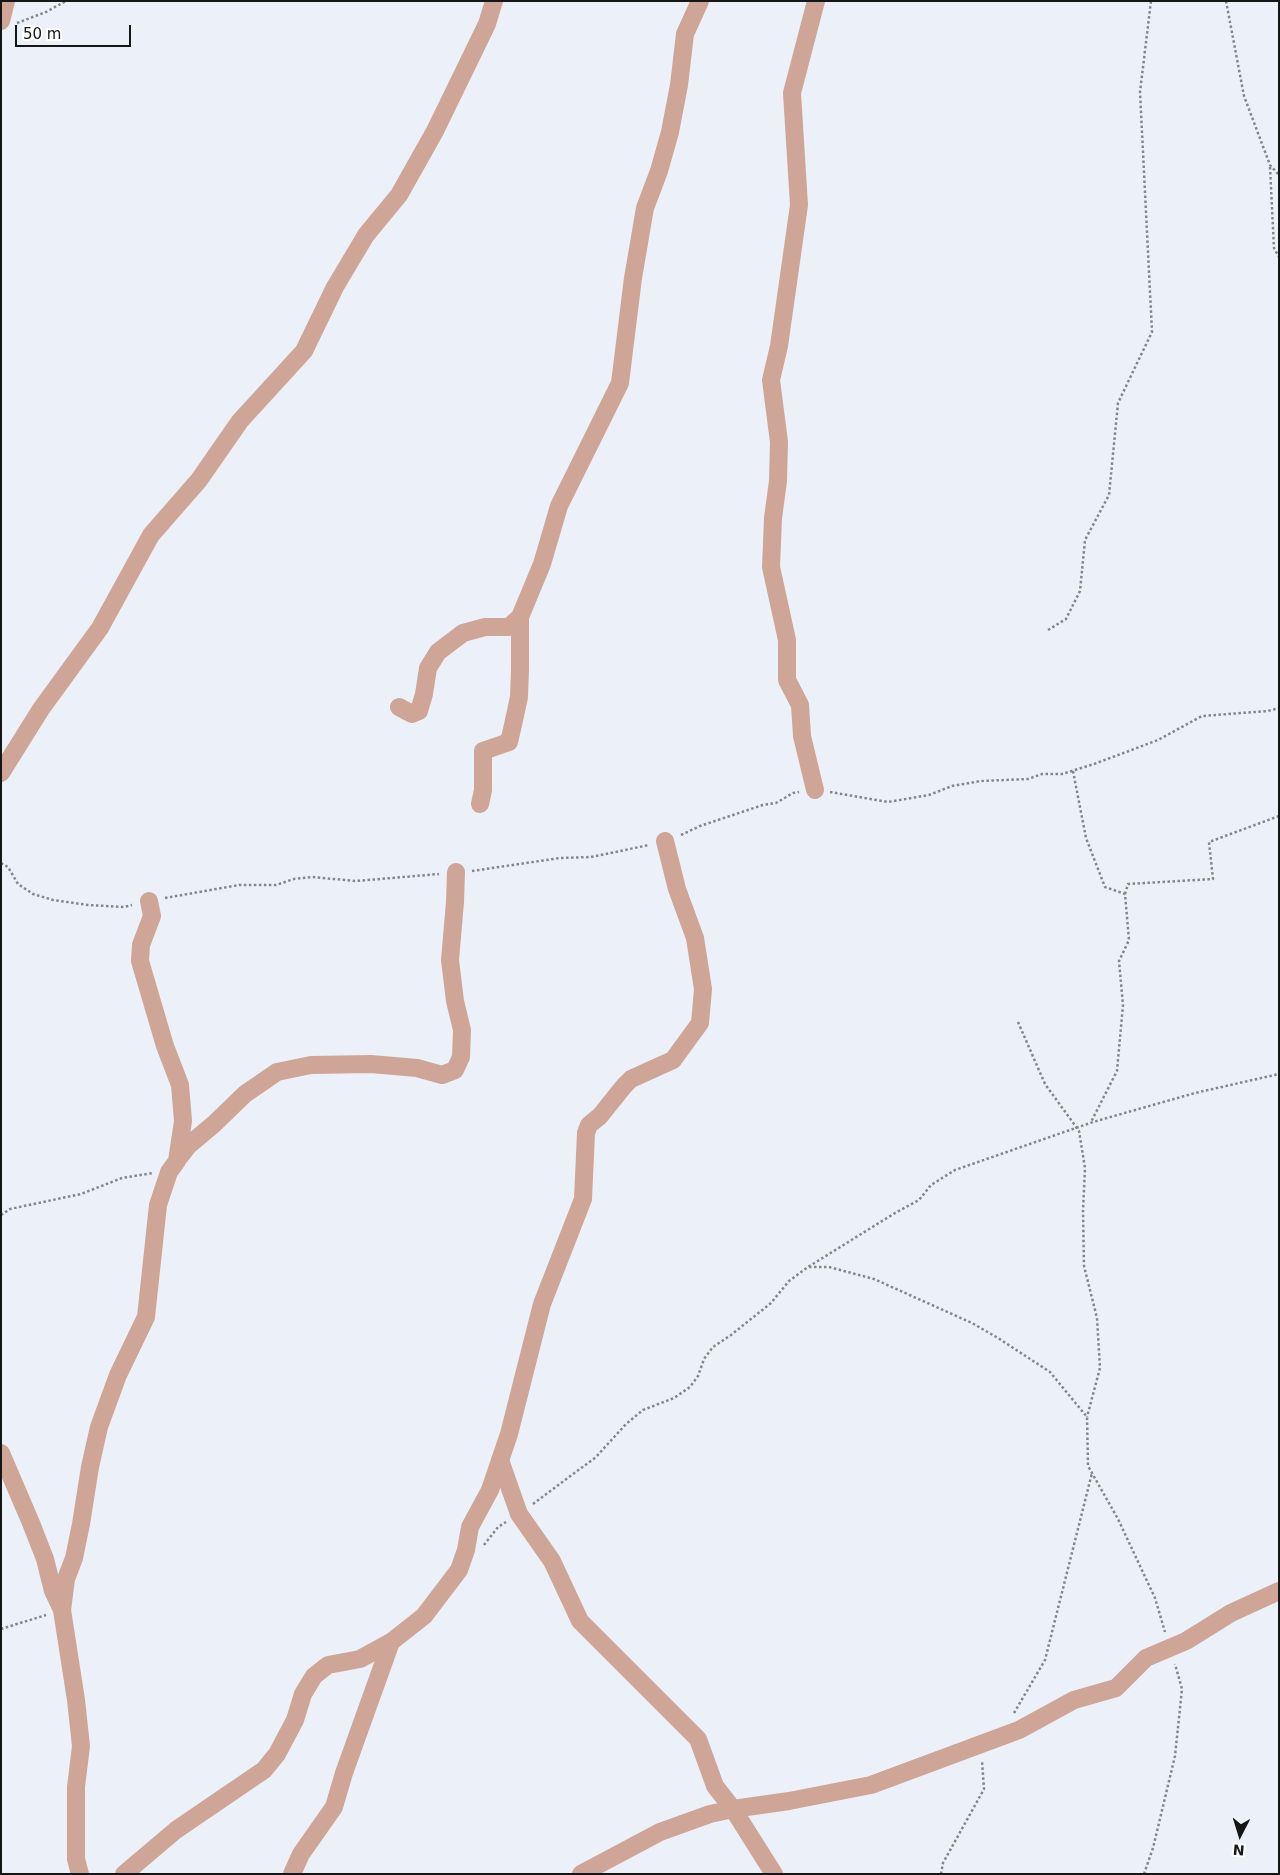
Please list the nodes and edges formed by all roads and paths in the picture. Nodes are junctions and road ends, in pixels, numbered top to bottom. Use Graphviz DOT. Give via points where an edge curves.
graph roads {
  1 [pos="6,1"];
  2 [pos="66,1"];
  3 [pos="494,1"];
  4 [pos="700,1"];
  5 [pos="816,1"];
  6 [pos="1151,1"];
  7 [pos="1226,1"];
  8 [pos="6,23"];
  9 [pos="1270,165"];
  10 [pos="1279,176"];
  11 [pos="1279,257"];
  12 [pos="520,617"];
  13 [pos="1048,630"];
  14 [pos="399,707"];
  15 [pos="1279,708"];
  16 [pos="1072,770"];
  17 [pos="1,773"];
  18 [pos="815,790"];
  19 [pos="480,804"];
  20 [pos="1279,816"];
  21 [pos="665,841"];
  22 [pos="1,863"];
  23 [pos="456,872"];
  24 [pos="1126,894"];
  25 [pos="148,901"];
  26 [pos="1018,1022"];
  27 [pos="1279,1074"];
  28 [pos="1090,1123"];
  29 [pos="1077,1128"];
  30 [pos="173,1167"];
  31 [pos="1,1215"];
  32 [pos="808,1266"];
  33 [pos="1087,1417"];
  34 [pos="1,1453"];
  35 [pos="500,1460"];
  36 [pos="1092,1473"];
  37 [pos="520,1514"];
  38 [pos="482,1551"];
  39 [pos="1279,1591"];
  40 [pos="62,1610"];
  41 [pos="1,1629"];
  42 [pos="391,1642"];
  43 [pos="1170,1648"];
  44 [pos="1014,1714"];
  45 [pos="982,1759"];
  46 [pos="733,1809"];
  47 [pos="80,1874"];
  48 [pos="124,1874"];
  49 [pos="292,1874"];
  50 [pos="581,1874"];
  51 [pos="774,1874"];
  52 [pos="942,1874"];
  53 [pos="1144,1874"];
  1 -- 8 [label="street"];
  2 -- 8 [label="path" via="46,12"];
  3 -- 17 [label="street" via="487,24 435,130 399,195 366,235 335,287 304,351 240,421 199,480 151,535 100,628 41,709"];
  4 -- 12 [label="street" via="685,34 670,132 645,208 620,383 559,506 542,564"];
  5 -- 18 [label="street" via="792,93 798,205 779,346 771,380 779,442 771,567 787,640 788,680 800,704 802,736"];
  6 -- 13 [label="path" via="1140,92 1152,332 1118,403 1109,495 1085,540 1080,591 1066,619"];
  7 -- 9 [label="path" via="1244,96"];
  9 -- 10 [label="path"];
  9 -- 11 [label="path" via="1274,248"];
  12 -- 14 [label="street" via="508,627 485,627 456,638 438,652 428,668 419,711 412,714"];
  12 -- 19 [label="street" via="520,669 513,725 509,742 483,751"];
  15 -- 16 [label="path" via="1202,716 1158,740"];
  16 -- 18 [label="path" via="1028,779 952,786 929,795 888,802"];
  16 -- 24 [label="path" via="1086,838 1105,886"];
  18 -- 21 [label="path" via="793,793 776,803 700,826"];
  20 -- 24 [label="path" via="1209,842 1213,879 1128,884"];
  21 -- 23 [label="path" via="591,857"];
  21 -- 35 [label="street" via="677,889 695,938 703,989 700,1023 673,1060 631,1079 589,1126 583,1198 542,1304"];
  22 -- 25 [label="path" via="8,866 18,884 33,894 54,900 124,906"];
  23 -- 25 [label="path" via="356,881 312,877 276,884 239,885"];
  23 -- 30 [label="street" via="450,960 462,1030 461,1057 455,1070 442,1074 371,1064 310,1065 277,1072 245,1094 189,1144"];
  24 -- 28 [label="path" via="1129,940 1119,961 1123,1005 1117,1071"];
  25 -- 30 [label="street" via="152,916 141,945 140,961 165,1046 180,1084 183,1120"];
  26 -- 29 [label="path" via="1045,1084"];
  27 -- 28 [label="path" via="1195,1093"];
  28 -- 29 [label="path"];
  29 -- 32 [label="path" via="955,1170 931,1185 919,1200"];
  29 -- 33 [label="path" via="1085,1168 1084,1266 1097,1318 1100,1368"];
  30 -- 31 [label="path" via="122,1178 81,1194 10,1209"];
  30 -- 40 [label="street" via="158,1205 146,1317 118,1375 99,1426"];
  32 -- 33 [label="path" via="829,1267 874,1279 972,1323 1050,1372"];
  32 -- 37 [label="path" via="749,1322 714,1347 690,1387 674,1398 643,1410 596,1457"];
  33 -- 36 [label="path" via="1088,1466"];
  34 -- 40 [label="street"];
  35 -- 37 [label="street"];
  35 -- 42 [label="street" via="490,1490 470,1528 459,1570 424,1616"];
  36 -- 43 [label="path" via="1118,1519 1155,1598"];
  36 -- 44 [label="path" via="1045,1660"];
  37 -- 38 [label="path" via="498,1527"];
  37 -- 46 [label="street" via="552,1561 580,1621 698,1738 715,1786"];
  39 -- 43 [label="street" via="1231,1613"];
  40 -- 41 [label="path"];
  40 -- 47 [label="street" via="81,1746 76,1787 76,1859"];
  42 -- 48 [label="street" via="360,1659 328,1665 314,1676 277,1754 264,1770 176,1830"];
  42 -- 49 [label="street" via="334,1807 301,1854"];
  43 -- 46 [label="street" via="1146,1658 1116,1688 1074,1700 1019,1730 938,1761 871,1785"];
  43 -- 53 [label="path" via="1182,1688 1176,1747"];
  45 -- 52 [label="path" via="984,1789 943,1863"];
  46 -- 50 [label="street" via="660,1832"];
  46 -- 51 [label="street"];
}
